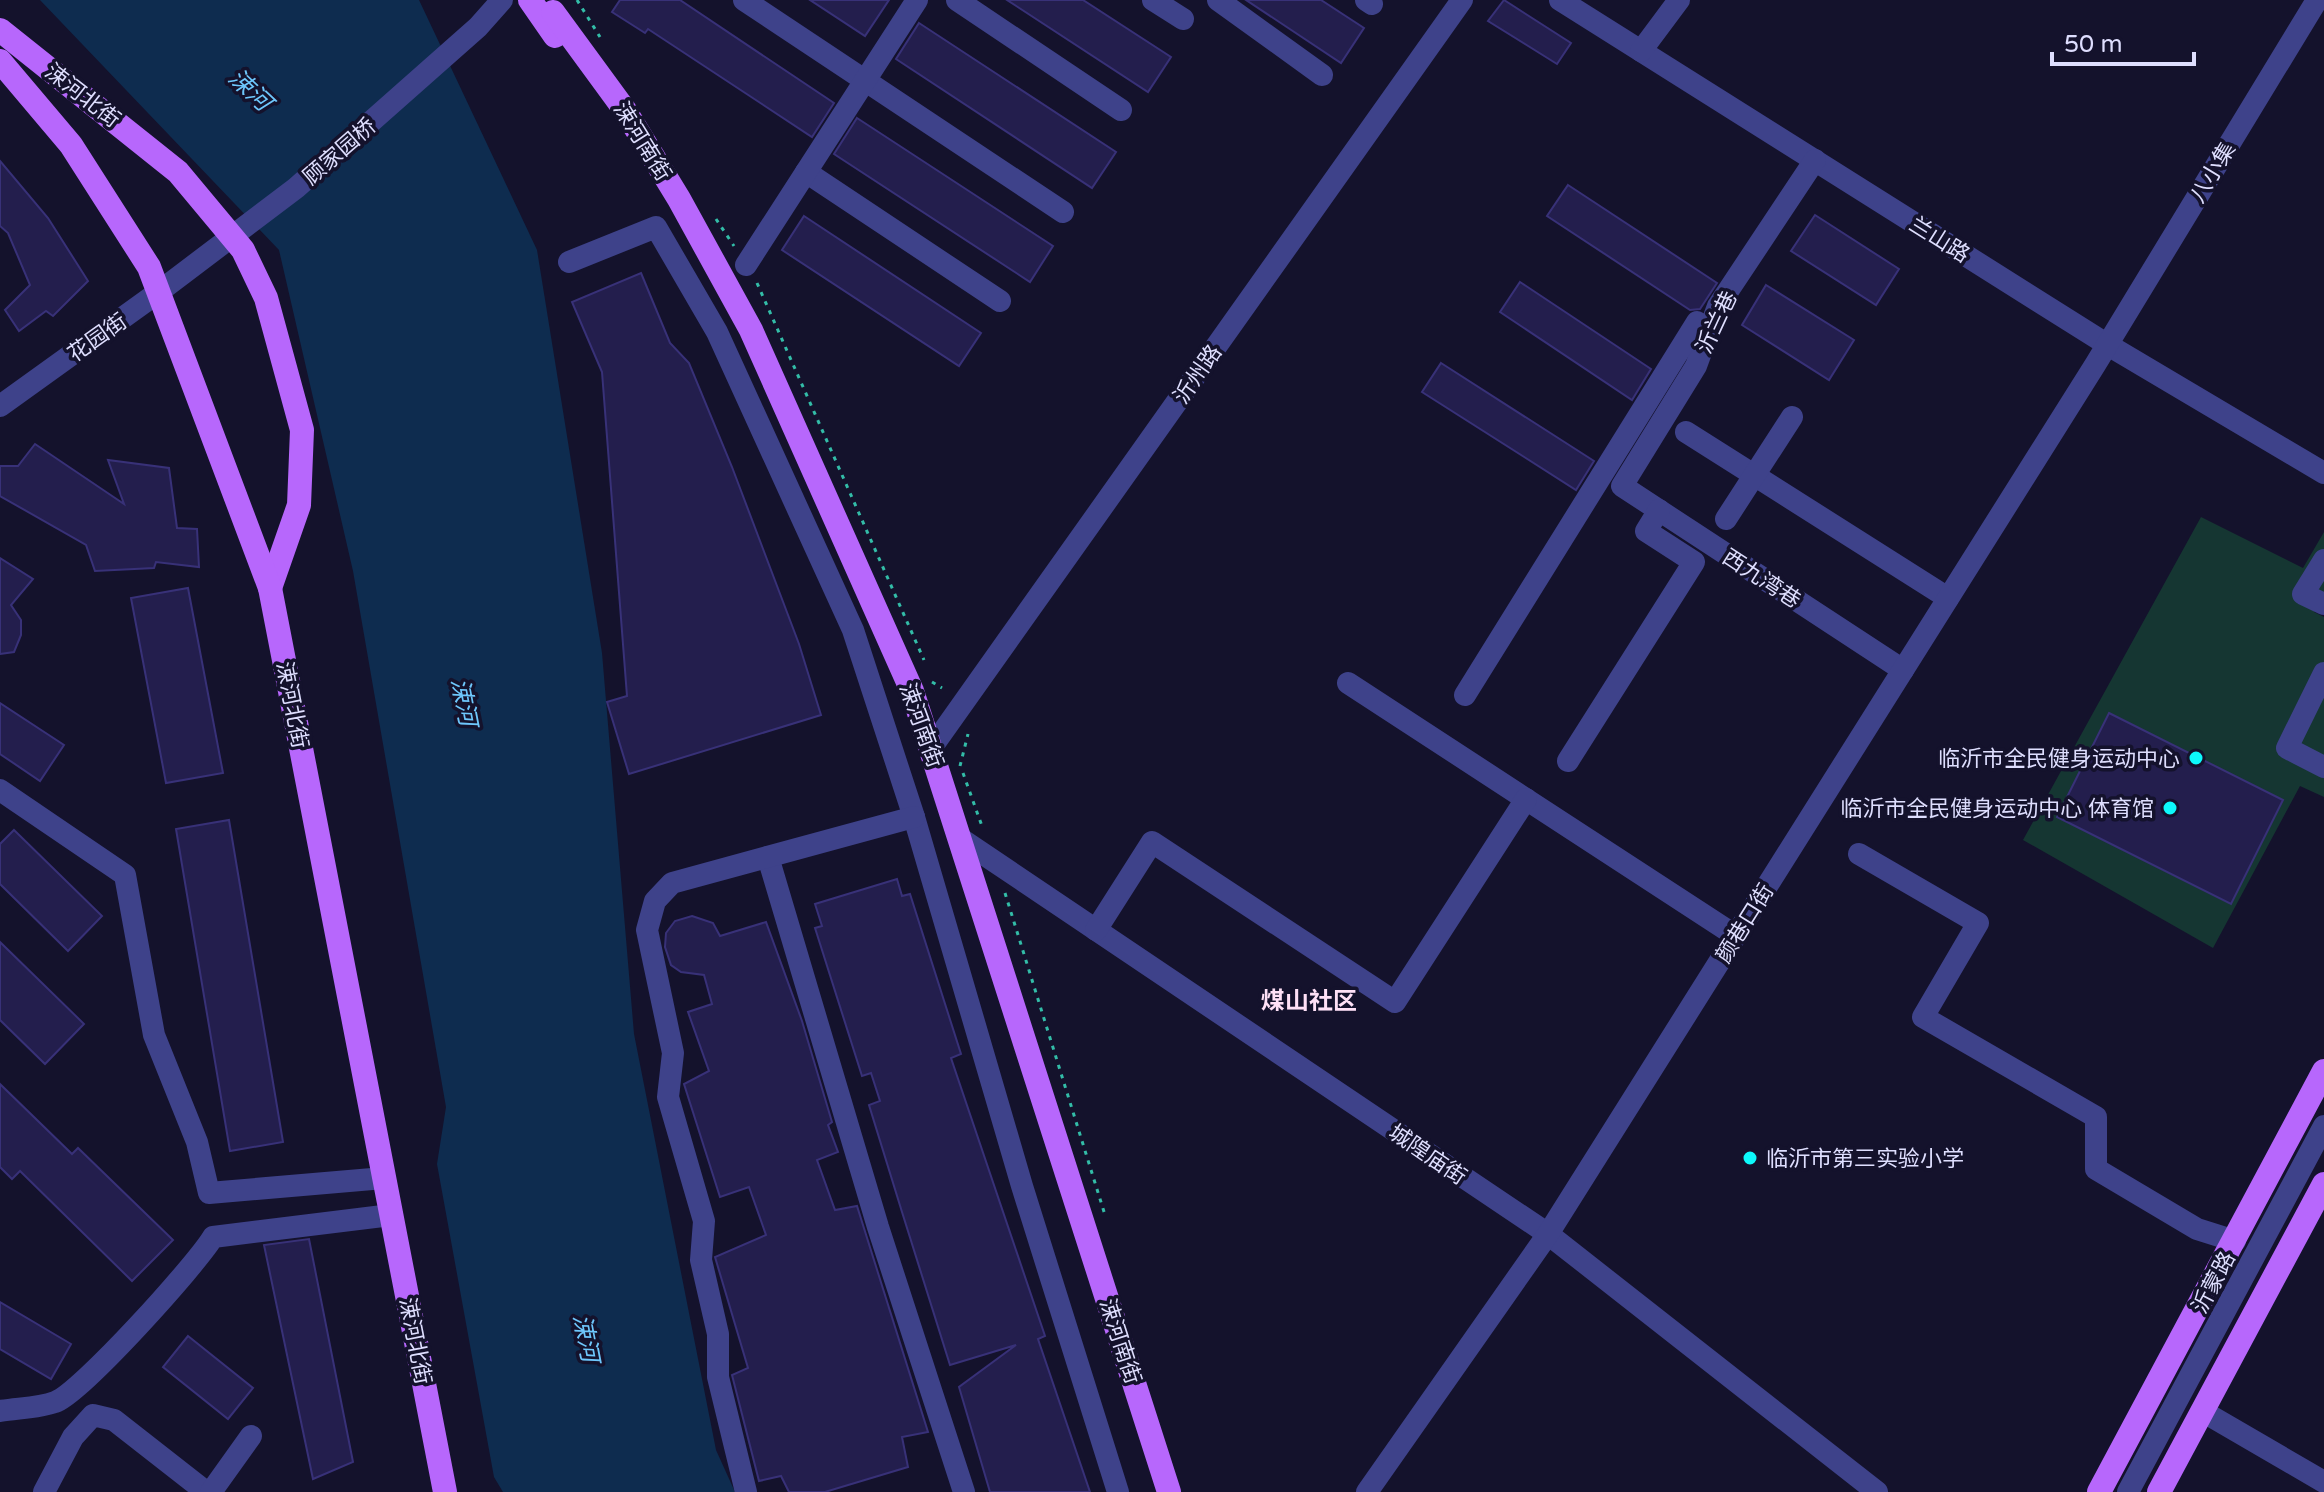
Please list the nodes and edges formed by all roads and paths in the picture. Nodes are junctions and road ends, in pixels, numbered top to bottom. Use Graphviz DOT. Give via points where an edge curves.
graph roads {
  1 [pos="502,0"];
  2 [pos="530,0"];
  3 [pos="744,0"];
  4 [pos="917,0"];
  5 [pos="957,0"];
  6 [pos="1153,0"];
  7 [pos="1462,0"];
  8 [pos="1560,0"];
  9 [pos="1679,0"];
  10 [pos="2317,0"];
  11 [pos="1218,1"];
  12 [pos="555,6"];
  13 [pos="1183,19"];
  14 [pos="0,30"];
  15 [pos="1641,51"];
  16 [pos="0,61"];
  17 [pos="1322,75"];
  18 [pos="864,81"];
  19 [pos="1121,110"];
  20 [pos="1815,160"];
  21 [pos="806,172"];
  22 [pos="1063,212"];
  23 [pos="569,262"];
  24 [pos="191,265"];
  25 [pos="746,265"];
  26 [pos="160,291"];
  27 [pos="1000,301"];
  28 [pos="1697,322"];
  29 [pos="751,330"];
  30 [pos="2108,345"];
  31 [pos="0,406"];
  32 [pos="1792,417"];
  33 [pos="1686,432"];
  34 [pos="1631,452"];
  35 [pos="2324,473"];
  36 [pos="1754,475"];
  37 [pos="1622,486"];
  38 [pos="1659,510"];
  39 [pos="1726,519"];
  40 [pos="2324,560"];
  41 [pos="270,588"];
  42 [pos="1948,598"];
  43 [pos="2324,604"];
  44 [pos="1903,670"];
  45 [pos="2324,673"];
  46 [pos="1348,683"];
  47 [pos="942,688"];
  48 [pos="1465,695"];
  49 [pos="968,734"];
  50 [pos="932,747"];
  51 [pos="1568,761"];
  52 [pos="2324,767"];
  53 [pos="0,790"];
  54 [pos="1526,799"];
  55 [pos="914,817"];
  56 [pos="961,839"];
  57 [pos="1859,854"];
  58 [pos="768,857"];
  59 [pos="995,863"];
  60 [pos="1096,930"];
  61 [pos="1736,936"];
  62 [pos="2324,1071"];
  63 [pos="2324,1126"];
  64 [pos="384,1178"];
  65 [pos="2324,1184"];
  66 [pos="391,1215"];
  67 [pos="1107,1223"];
  68 [pos="1548,1234"];
  69 [pos="2235,1241"];
  70 [pos="0,1411"];
  71 [pos="2202,1411"];
  72 [pos="251,1436"];
  73 [pos="2324,1482"];
  74 [pos="960,1491"];
  75 [pos="44,1492"];
  76 [pos="208,1492"];
  77 [pos="445,1492"];
  78 [pos="746,1492"];
  79 [pos="1118,1492"];
  80 [pos="1169,1492"];
  81 [pos="1367,1492"];
  82 [pos="1877,1492"];
  83 [pos="2099,1492"];
  84 [pos="2128,1492"];
  85 [pos="2159,1492"];
  1 -- 24 [label="street, 顾家园桥" via="296,188"];
  2 -- 29 [label="main road" via="618,124 719,293"];
  3 -- 18 [label="street"];
  4 -- 18 [label="street"];
  5 -- 19 [label="street"];
  6 -- 13 [label="street"];
  7 -- 50 [label="street, 沂州路"];
  8 -- 15 [label="street, 兰山路"];
  9 -- 15 [label="street"];
  10 -- 30 [label="street, 八小集"];
  11 -- 17 [label="street"];
  12 -- 29 [label="main road, 涑河南街" via="679,199"];
  14 -- 41 [label="main road, 涑河北街" via="178,172 243,250 266,298 302,430 299,505"];
  15 -- 20 [label="street, 兰山路"];
  16 -- 26 [label="main road" via="71,145"];
  18 -- 21 [label="street"];
  18 -- 22 [label="street"];
  20 -- 30 [label="street, 兰山路"];
  20 -- 34 [label="street, 沂兰巷" via="1718,306 1696,366"];
  21 -- 25 [label="street"];
  21 -- 27 [label="street"];
  23 -- 55 [label="street" via="656,227 717,332 853,630"];
  24 -- 26 [label="street, 花园街"];
  25 -- 47 [label="path" via="933,684"];
  26 -- 31 [label="street, 花园街"];
  26 -- 41 [label="main road"];
  28 -- 34 [label="street"];
  29 -- 50 [label="main road, 涑河南街"];
  30 -- 35 [label="street, 兰山路"];
  30 -- 42 [label="street, 颜巷口街"];
  32 -- 36 [label="street"];
  33 -- 36 [label="street"];
  34 -- 37 [label="street, 沂兰巷"];
  34 -- 48 [label="street"];
  36 -- 39 [label="street"];
  36 -- 42 [label="street"];
  37 -- 38 [label="street, 西九湾巷"];
  38 -- 44 [label="street, 西九湾巷"];
  38 -- 51 [label="street" via="1646,531 1694,562"];
  40 -- 43 [label="street" via="2303,594"];
  41 -- 64 [label="main road, 涑河北街"];
  42 -- 44 [label="street, 颜巷口街"];
  44 -- 61 [label="street, 颜巷口街"];
  45 -- 52 [label="street" via="2287,748"];
  46 -- 54 [label="street"];
  49 -- 59 [label="path" via="960,765"];
  50 -- 56 [label="main road, 涑河南街"];
  53 -- 64 [label="street" via="125,875 154,1035 197,1142 209,1193"];
  54 -- 60 [label="street" via="1395,1002 1152,842"];
  54 -- 61 [label="street"];
  55 -- 58 [label="street"];
  55 -- 79 [label="street"];
  56 -- 59 [label="street, 城隍庙街"];
  56 -- 80 [label="main road, 涑河南街"];
  57 -- 69 [label="street" via="1978,923 1923,1017 2096,1117 2096,1169 2197,1229"];
  58 -- 74 [label="street"];
  58 -- 78 [label="street" via="672,883 655,901 647,930 673,1053 668,1097 704,1221 701,1260 718,1334 718,1377"];
  59 -- 60 [label="street, 城隍庙街"];
  59 -- 67 [label="path"];
  60 -- 68 [label="street, 城隍庙街"];
  61 -- 68 [label="street, 颜巷口街"];
  62 -- 69 [label="main road, 沂蒙路"];
  63 -- 84 [label="street"];
  64 -- 66 [label="main road, 涑河北街"];
  65 -- 71 [label="main road"];
  66 -- 70 [label="street" via="213,1237 199,1260 58,1402"];
  66 -- 77 [label="main road, 涑河北街"];
  68 -- 81 [label="street, 颜巷口街"];
  68 -- 82 [label="street, 城隍庙街"];
  69 -- 83 [label="main road, 沂蒙路"];
  71 -- 73 [label="street"];
  71 -- 85 [label="main road"];
  72 -- 76 [label="street"];
  75 -- 76 [label="street" via="73,1437 93,1415 114,1420"];
}
